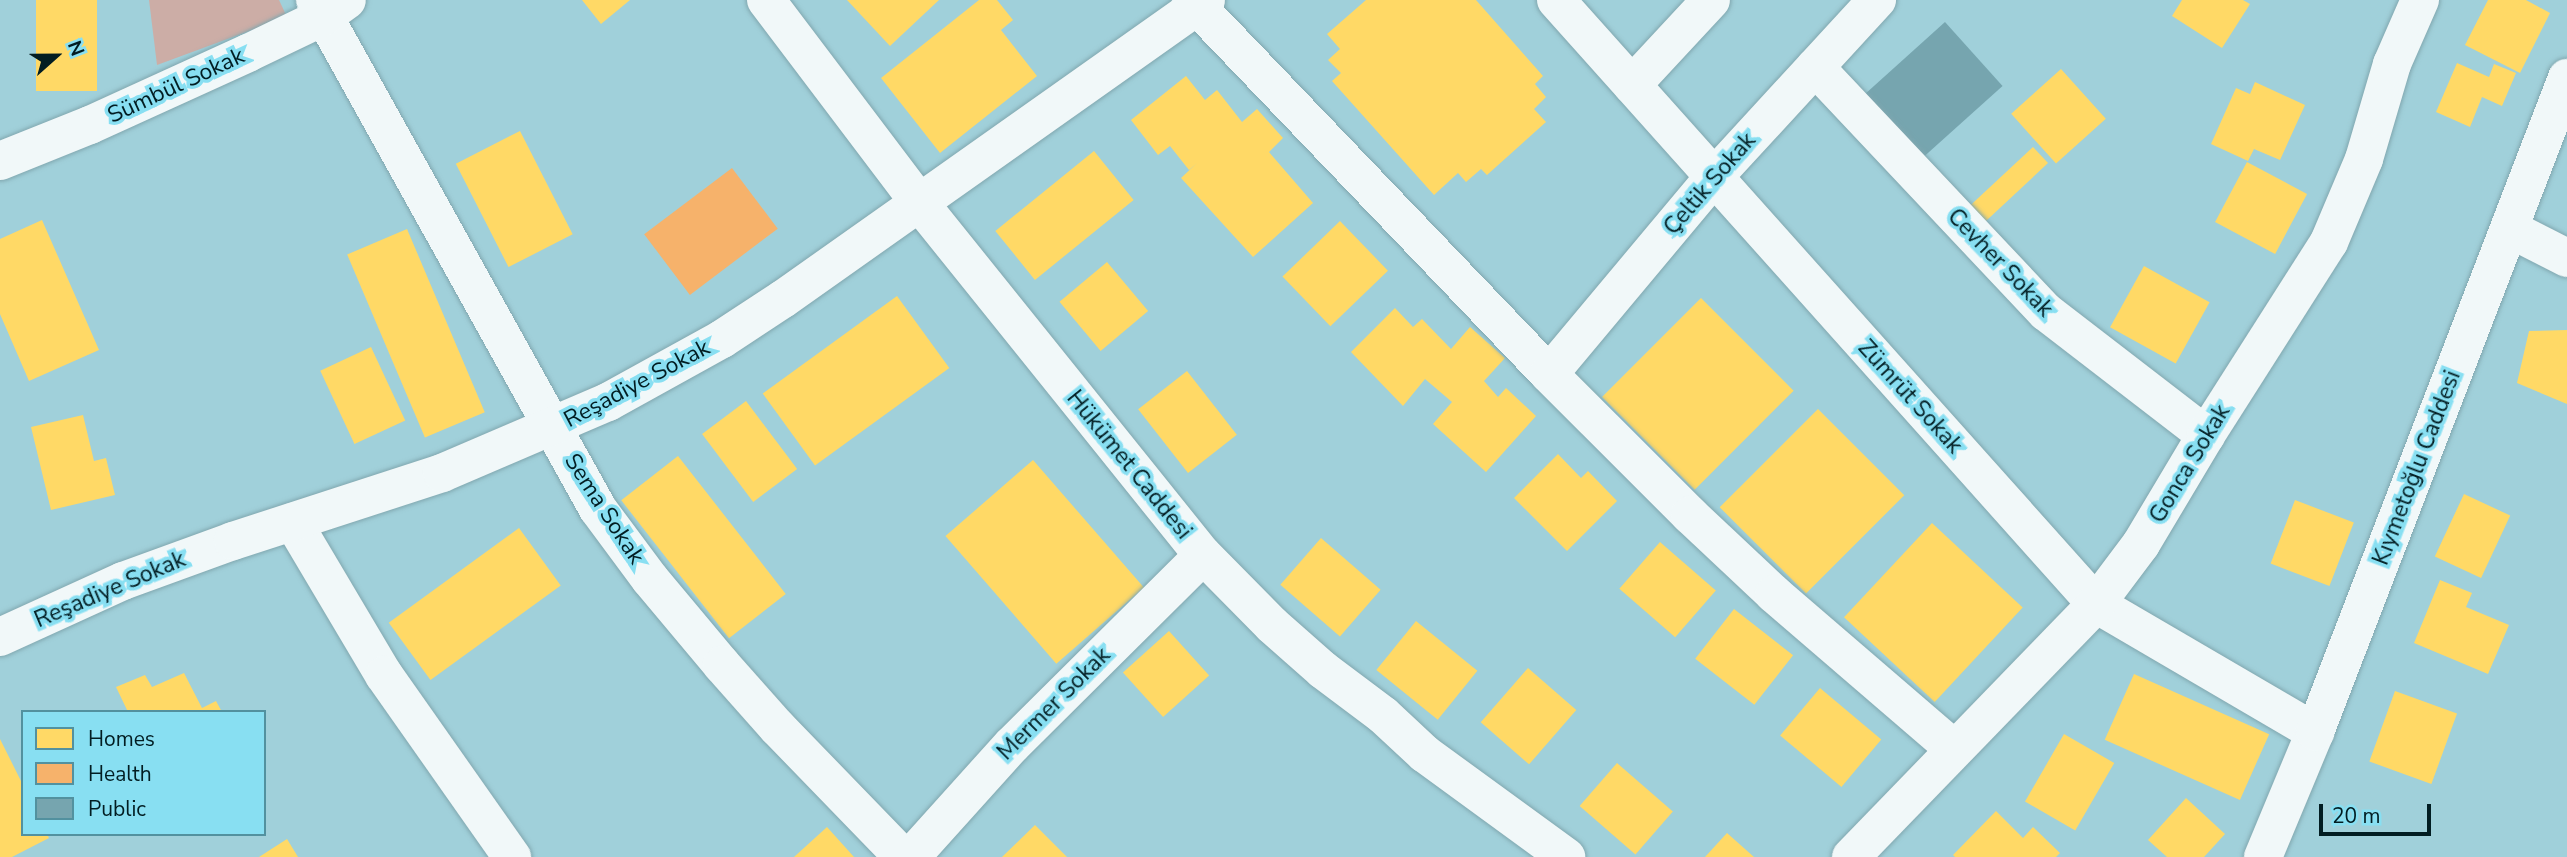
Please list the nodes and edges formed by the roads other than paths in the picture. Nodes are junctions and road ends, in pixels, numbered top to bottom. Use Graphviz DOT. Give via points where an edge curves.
graph roads {
  1 [pos="765,0"];
  2 [pos="1556,0"];
  3 [pos="1711,0"];
  4 [pos="1877,0"];
  5 [pos="2420,0"];
  6 [pos="1198,2"];
  7 [pos="329,5"];
  8 [pos="1815,67"];
  9 [pos="2567,78"];
  10 [pos="1632,85"];
  11 [pos="0,161"];
  12 [pos="1714,177"];
  13 [pos="918,201"];
  14 [pos="2510,229"];
  15 [pos="2567,258"];
  16 [pos="1549,374"];
  17 [pos="552,428"];
  18 [pos="2206,435"];
  19 [pos="293,522"];
  20 [pos="1203,555"];
  21 [pos="2096,604"];
  22 [pos="0,637"];
  23 [pos="2315,732"];
  24 [pos="1953,748"];
  25 [pos="512,857"];
  26 [pos="903,857"];
  27 [pos="911,857"];
  28 [pos="1566,857"];
  29 [pos="1851,857"];
  30 [pos="2263,857"];
  1 -- 13 [label="street, Hükümet Caddesi"];
  2 -- 10 [label="street, Zümrüt Sokak"];
  3 -- 10 [label="street"];
  4 -- 8 [label="street, Çeltik Sokak"];
  5 -- 18 [label="street, Gonca Sokak" via="2392,64 2364,159 2329,242"];
  6 -- 13 [label="street, Reşadiye Sokak"];
  6 -- 16 [label="street"];
  7 -- 11 [label="street, Sümbül Sokak" via="90,125"];
  7 -- 17 [label="street, Sema Sokak"];
  8 -- 12 [label="street, Çeltik Sokak"];
  8 -- 18 [label="street, Cevher Sokak" via="2046,312"];
  9 -- 14 [label="street, Kıymetoğlu Caddesi"];
  10 -- 12 [label="street, Zümrüt Sokak"];
  12 -- 16 [label="street, Çeltik Sokak"];
  12 -- 21 [label="street, Zümrüt Sokak"];
  13 -- 17 [label="street, Reşadiye Sokak" via="722,339"];
  13 -- 20 [label="street, Hükümet Caddesi"];
  14 -- 15 [label="street"];
  14 -- 23 [label="street, Kıymetoğlu Caddesi"];
  16 -- 24 [label="street" via="1765,585"];
  17 -- 19 [label="street, Reşadiye Sokak" via="442,473"];
  17 -- 26 [label="street, Sema Sokak" via="598,509 650,579 777,727"];
  18 -- 21 [label="street, Gonca Sokak" via="2141,544"];
  19 -- 22 [label="street, Reşadiye Sokak" via="123,581"];
  19 -- 25 [label="street" via="384,675"];
  20 -- 27 [label="street, Mermer Sokak" via="1012,745"];
  20 -- 28 [label="street, Hükümet Caddesi" via="1323,670 1384,715 1425,754"];
  21 -- 23 [label="street, Zümrüt Sokak"];
  21 -- 24 [label="street, Gonca Sokak"];
  23 -- 30 [label="street, Kıymetoğlu Caddesi"];
  24 -- 29 [label="street, Gonca Sokak"];
}
